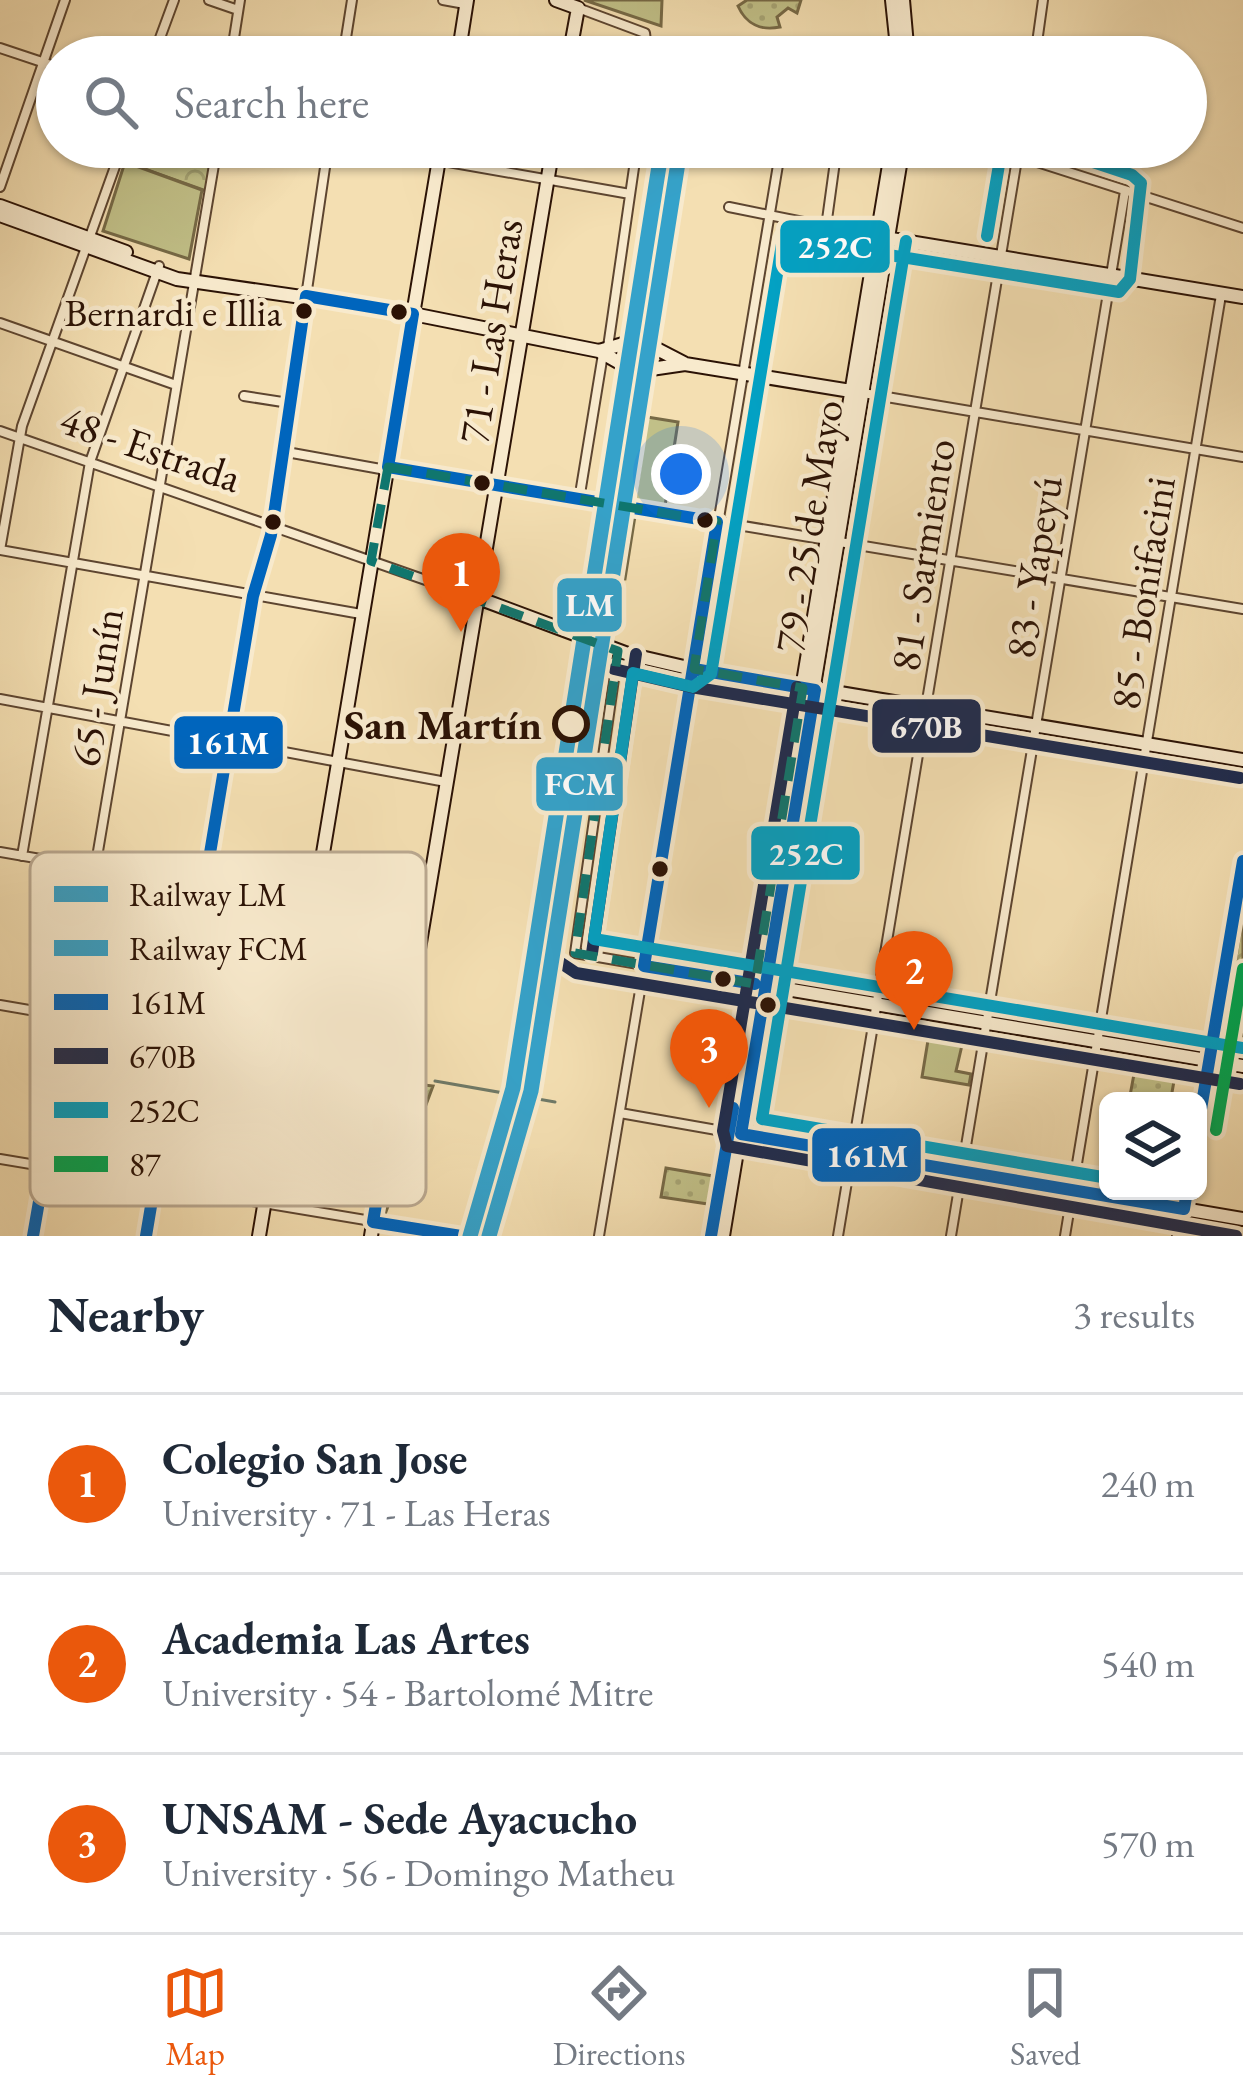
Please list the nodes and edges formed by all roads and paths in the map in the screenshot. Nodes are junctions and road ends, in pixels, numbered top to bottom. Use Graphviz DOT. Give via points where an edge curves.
graph roads {
  1 [pos="65,0"];
  2 [pos="174,0"];
  3 [pos="209,0"];
  4 [pos="352,0"];
  5 [pos="443,0"];
  6 [pos="556,0"];
  7 [pos="892,0"];
  8 [pos="903,0"];
  9 [pos="1042,0"];
  10 [pos="467,2"];
  11 [pos="239,5"];
  12 [pos="578,8"];
  13 [pos="52,36"];
  14 [pos="161,36"];
  15 [pos="234,36"];
  16 [pos="346,36"];
  17 [pos="461,36"];
  18 [pos="573,36"];
  19 [pos="643,36"];
  20 [pos="896,36"];
  21 [pos="906,36"];
  22 [pos="1038,36"];
  23 [pos="0,48"];
  24 [pos="36,60"];
  25 [pos="36,82"];
  26 [pos="115,168"];
  27 [pos="213,168"];
  28 [pos="325,168"];
  29 [pos="437,168"];
  30 [pos="502,168"];
  31 [pos="550,168"];
  32 [pos="634,168"];
  33 [pos="777,168"];
  34 [pos="834,168"];
  35 [pos="890,168"];
  36 [pos="898,168"];
  37 [pos="1016,168"];
  38 [pos="1062,168"];
  39 [pos="548,179"];
  40 [pos="0,187"];
  41 [pos="1125,191"];
  42 [pos="630,194"];
  43 [pos="0,206"];
  44 [pos="729,207"];
  45 [pos="0,215"];
  46 [pos="768,217"];
  47 [pos="826,227"];
  48 [pos="1243,228"];
  49 [pos="883,238"];
  50 [pos="89,243"];
  51 [pos="1002,257"];
  52 [pos="158,269"];
  53 [pos="1112,276"];
  54 [pos="194,279"];
  55 [pos="1221,295"];
  56 [pos="306,296"];
  57 [pos="1243,297"];
  58 [pos="413,314"];
  59 [pos="0,323"];
  60 [pos="523,337"];
  61 [pos="53,341"];
  62 [pos="623,344"];
  63 [pos="655,348"];
  64 [pos="603,351"];
  65 [pos="620,363"];
  66 [pos="686,364"];
  67 [pos="124,367"];
  68 [pos="651,369"];
  69 [pos="741,374"];
  70 [pos="176,385"];
  71 [pos="857,392"];
  72 [pos="244,396"];
  73 [pos="289,403"];
  74 [pos="976,412"];
  75 [pos="0,430"];
  76 [pos="1085,431"];
  77 [pos="20,437"];
  78 [pos="1196,449"];
  79 [pos="281,451"];
  80 [pos="1243,457"];
  81 [pos="90,462"];
  82 [pos="388,469"];
  83 [pos="497,485"];
  84 [pos="161,487"];
  85 [pos="579,500"];
  86 [pos="718,523"];
  87 [pos="270,525"];
  88 [pos="833,541"];
  89 [pos="0,550"];
  90 [pos="371,561"];
  91 [pos="952,561"];
  92 [pos="71,562"];
  93 [pos="145,574"];
  94 [pos="1060,578"];
  95 [pos="254,596"];
  96 [pos="1172,597"];
  97 [pos="478,598"];
  98 [pos="1243,609"];
  99 [pos="361,614"];
  100 [pos="618,651"];
  101 [pos="694,670"];
  102 [pos="809,689"];
  103 [pos="0,699"];
  104 [pos="928,707"];
  105 [pos="47,709"];
  106 [pos="120,723"];
  107 [pos="1037,725"];
  108 [pos="229,743"];
  109 [pos="1148,743"];
  110 [pos="337,760"];
  111 [pos="1243,760"];
  112 [pos="446,782"];
  113 [pos="0,852"];
  114 [pos="99,852"];
  115 [pos="212,852"];
  116 [pos="323,852"];
  117 [pos="22,856"];
  118 [pos="30,857"];
  119 [pos="1243,861"];
  120 [pos="426,901"];
  121 [pos="644,966"];
  122 [pos="760,985"];
  123 [pos="877,1005"];
  124 [pos="0,1006"];
  125 [pos="30,1011"];
  126 [pos="988,1024"];
  127 [pos="1097,1042"];
  128 [pos="1209,1060"];
  129 [pos="1243,1066"];
  130 [pos="1204,1092"];
  131 [pos="620,1113"];
  132 [pos="735,1133"];
  133 [pos="851,1152"];
  134 [pos="0,1159"];
  135 [pos="30,1164"];
  136 [pos="962,1172"];
  137 [pos="1072,1189"];
  138 [pos="1186,1200"];
  139 [pos="38,1206"];
  140 [pos="151,1206"];
  141 [pos="264,1206"];
  142 [pos="276,1206"];
  143 [pos="1184,1209"];
  144 [pos="1243,1219"];
  145 [pos="372,1229"];
  146 [pos="33,1236"];
  147 [pos="146,1236"];
  148 [pos="259,1236"];
  149 [pos="461,1236"];
  150 [pos="598,1236"];
  151 [pos="711,1236"];
  152 [pos="723,1236"];
  153 [pos="838,1236"];
  154 [pos="951,1236"];
  155 [pos="1065,1236"];
  156 [pos="1179,1236"];
  1 -- 13 [label="street"];
  2 -- 14 [label="street"];
  3 -- 11 [label="street"];
  4 -- 16 [label="street"];
  5 -- 10 [label="street"];
  6 -- 12 [label="street"];
  7 -- 20 [label="street"];
  8 -- 21 [label="street"];
  9 -- 22 [label="street"];
  10 -- 17 [label="street"];
  11 -- 15 [label="street"];
  12 -- 18 [label="street"];
  12 -- 19 [label="street"];
  23 -- 24 [label="street"];
  25 -- 40 [label="street"];
  26 -- 50 [label="street"];
  27 -- 54 [label="street, 65 - Junín"];
  28 -- 56 [label="street"];
  29 -- 58 [label="street"];
  30 -- 39 [label="street"];
  31 -- 39 [label="street, 71 - Las Heras"];
  32 -- 42 [label="street"];
  33 -- 46 [label="street"];
  34 -- 47 [label="street"];
  35 -- 49 [label="street, 79 - 25 de Mayo"];
  36 -- 49 [label="street, 79 - 25 de Mayo"];
  37 -- 51 [label="street, 81 - Sarmiento"];
  38 -- 41 [label="street"];
  39 -- 42 [label="street"];
  39 -- 60 [label="street, 71 - Las Heras"];
  41 -- 48 [label="street"];
  41 -- 53 [label="street, 83 - Yapeyú"];
  42 -- 64 [label="street"];
  43 -- 50 [label="street"];
  44 -- 46 [label="street"];
  45 -- 50 [label="street"];
  46 -- 47 [label="street"];
  46 -- 69 [label="street"];
  47 -- 49 [label="street"];
  49 -- 51 [label="street"];
  49 -- 71 [label="street, 79 - 25 de Mayo"];
  50 -- 52 [label="street"];
  50 -- 61 [label="street"];
  51 -- 53 [label="street"];
  51 -- 74 [label="street, 81 - Sarmiento"];
  52 -- 54 [label="street"];
  52 -- 67 [label="street"];
  53 -- 55 [label="street"];
  53 -- 76 [label="street, 83 - Yapeyú"];
  54 -- 56 [label="street"];
  54 -- 70 [label="street, 65 - Junín"];
  55 -- 57 [label="street"];
  55 -- 78 [label="street, 85 - Bonifacini"];
  56 -- 58 [label="street"];
  56 -- 73 [label="street"];
  58 -- 60 [label="street"];
  58 -- 82 [label="street"];
  59 -- 61 [label="street"];
  60 -- 64 [label="street"];
  60 -- 83 [label="street, 71 - Las Heras"];
  61 -- 67 [label="street"];
  61 -- 77 [label="street"];
  62 -- 64 [label="street"];
  63 -- 66 [label="street"];
  64 -- 65 [label="street"];
  64 -- 85 [label="street"];
  66 -- 68 [label="street"];
  66 -- 69 [label="street"];
  67 -- 70 [label="street"];
  67 -- 81 [label="street"];
  69 -- 71 [label="street"];
  69 -- 86 [label="street"];
  70 -- 84 [label="street, 65 - Junín"];
  71 -- 74 [label="street"];
  71 -- 88 [label="street, 79 - 25 de Mayo"];
  72 -- 73 [label="street"];
  73 -- 79 [label="street"];
  74 -- 76 [label="street"];
  74 -- 91 [label="street, 81 - Sarmiento"];
  75 -- 77 [label="street, 48 - Estrada"];
  76 -- 78 [label="street"];
  76 -- 94 [label="street, 83 - Yapeyú"];
  77 -- 81 [label="street, 48 - Estrada"];
  77 -- 89 [label="street"];
  78 -- 80 [label="street"];
  78 -- 96 [label="street, 85 - Bonifacini"];
  79 -- 82 [label="street"];
  79 -- 87 [label="street"];
  81 -- 84 [label="street, 48 - Estrada"];
  81 -- 92 [label="street"];
  82 -- 83 [label="street"];
  82 -- 90 [label="street"];
  83 -- 85 [label="street"];
  83 -- 97 [label="street, 71 - Las Heras"];
  84 -- 87 [label="street, 48 - Estrada"];
  84 -- 93 [label="street, 65 - Junín"];
  85 -- 86 [label="street"];
  86 -- 88 [label="street"];
  86 -- 101 [label="street"];
  87 -- 90 [label="street, 48 - Estrada"];
  87 -- 95 [label="street"];
  88 -- 91 [label="street"];
  88 -- 102 [label="street, 79 - 25 de Mayo"];
  89 -- 92 [label="street"];
  90 -- 97 [label="street, 48 - Estrada"];
  90 -- 99 [label="street"];
  91 -- 94 [label="street"];
  91 -- 104 [label="street, 81 - Sarmiento"];
  92 -- 93 [label="street"];
  92 -- 105 [label="street"];
  93 -- 95 [label="street"];
  93 -- 106 [label="street, 65 - Junín"];
  94 -- 96 [label="street"];
  94 -- 107 [label="street, 83 - Yapeyú"];
  95 -- 99 [label="street"];
  95 -- 108 [label="street"];
  96 -- 98 [label="street"];
  96 -- 109 [label="street, 85 - Bonifacini"];
  97 -- 100 [label="street, 48 - Estrada"];
  97 -- 112 [label="street, 71 - Las Heras"];
  99 -- 110 [label="street"];
  100 -- 101 [label="street, 48 - Estrada"];
  100 -- 121 [label="street" via="574,950"];
  101 -- 102 [label="street, 48 - Estrada"];
  101 -- 121 [label="street"];
  102 -- 104 [label="street, 48 - Estrada"];
  102 -- 122 [label="street, 79 - 25 de Mayo"];
  103 -- 105 [label="street"];
  104 -- 107 [label="street, 48 - Estrada"];
  104 -- 123 [label="street, 81 - Sarmiento"];
  105 -- 106 [label="street"];
  105 -- 117 [label="street"];
  106 -- 108 [label="street"];
  106 -- 114 [label="street, 65 - Junín"];
  107 -- 109 [label="street, 48 - Estrada"];
  107 -- 126 [label="street, 83 - Yapeyú"];
  108 -- 110 [label="street"];
  108 -- 115 [label="street"];
  109 -- 111 [label="street, 48 - Estrada"];
  109 -- 127 [label="street, 85 - Bonifacini"];
  110 -- 112 [label="street"];
  110 -- 116 [label="street"];
  112 -- 120 [label="street, 71 - Las Heras"];
  113 -- 117 [label="street"];
  117 -- 118 [label="street"];
  119 -- 128 [label="street"];
  121 -- 122 [label="street"];
  121 -- 131 [label="street"];
  122 -- 123 [label="street"];
  122 -- 132 [label="street, 79 - 25 de Mayo"];
  123 -- 126 [label="street"];
  123 -- 133 [label="street, 81 - Sarmiento"];
  124 -- 125 [label="street"];
  126 -- 127 [label="street"];
  126 -- 136 [label="street, 83 - Yapeyú"];
  127 -- 128 [label="street"];
  127 -- 137 [label="street, 85 - Bonifacini"];
  128 -- 129 [label="street"];
  128 -- 130 [label="street"];
  131 -- 132 [label="street"];
  131 -- 150 [label="street"];
  132 -- 133 [label="street"];
  132 -- 151 [label="street"];
  132 -- 152 [label="street"];
  133 -- 136 [label="street"];
  133 -- 153 [label="street, 81 - Sarmiento"];
  134 -- 135 [label="street"];
  136 -- 137 [label="street"];
  136 -- 154 [label="street, 83 - Yapeyú"];
  137 -- 143 [label="street"];
  137 -- 155 [label="street, 85 - Bonifacini"];
  138 -- 143 [label="street"];
  139 -- 146 [label="street, 65 - Junín"];
  140 -- 147 [label="street"];
  141 -- 148 [label="street"];
  142 -- 145 [label="street"];
  143 -- 144 [label="street"];
  143 -- 156 [label="street"];
  145 -- 149 [label="street"];
}
